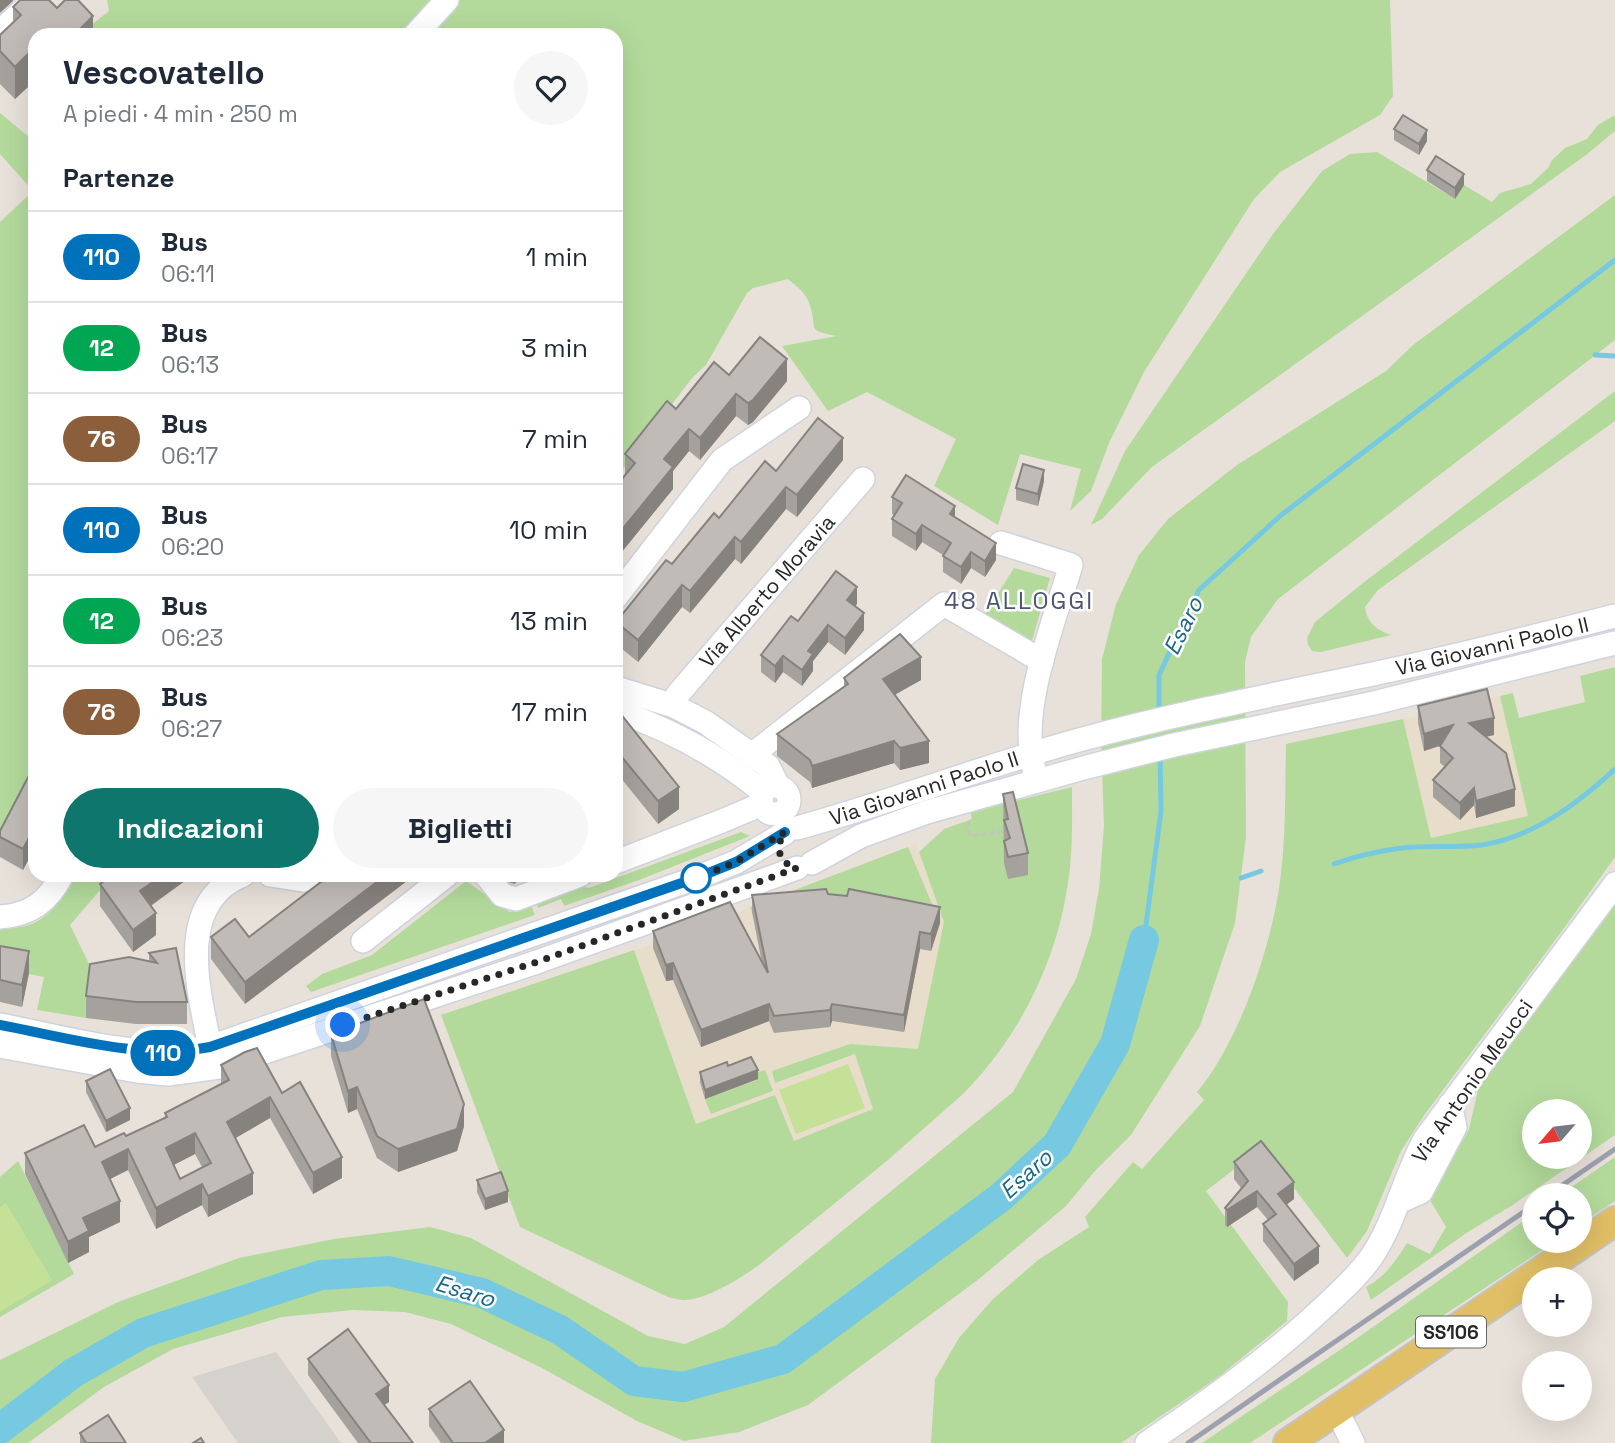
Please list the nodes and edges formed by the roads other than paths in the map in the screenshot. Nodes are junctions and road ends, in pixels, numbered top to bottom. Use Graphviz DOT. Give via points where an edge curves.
graph roads {
  1 [pos="34,0"];
  2 [pos="447,0"];
  3 [pos="421,28"];
  4 [pos="0,32"];
  5 [pos="799,408"];
  6 [pos="863,479"];
  7 [pos="1001,543"];
  8 [pos="623,588"];
  9 [pos="1615,616"];
  10 [pos="1615,643"];
  11 [pos="1042,661"];
  12 [pos="623,690"];
  13 [pos="674,706"];
  14 [pos="623,713"];
  15 [pos="1040,751"];
  16 [pos="753,754"];
  17 [pos="1047,778"];
  18 [pos="773,800"];
  19 [pos="853,813"];
  20 [pos="791,830"];
  21 [pos="623,859"];
  22 [pos="736,862"];
  23 [pos="804,866"];
  24 [pos="58,882"];
  25 [pos="227,882"];
  26 [pos="438,882"];
  27 [pos="492,882"];
  28 [pos="561,882"];
  29 [pos="1615,884"];
  30 [pos="0,917"];
  31 [pos="363,941"];
  32 [pos="0,1025"];
  33 [pos="0,1046"];
  34 [pos="210,1047"];
  35 [pos="1615,1221"];
  36 [pos="1336,1409"];
  37 [pos="1147,1443"];
  38 [pos="1288,1443"];
  39 [pos="1353,1443"];
  1 -- 4 [label="street"];
  2 -- 3 [label="street"];
  5 -- 8 [label="street" via="722,460"];
  6 -- 13 [label="street, Via Alberto Moravia" via="678,694"];
  7 -- 11 [label="street" via="1071,565"];
  9 -- 15 [label="street, Via Giovanni Paolo II"];
  10 -- 17 [label="street, Via Giovanni Paolo II"];
  11 -- 15 [label="street" via="1030,720"];
  11 -- 16 [label="street" via="944,604"];
  12 -- 13 [label="street"];
  13 -- 16 [label="street"];
  14 -- 18 [label="street" via="689,742 733,768"];
  15 -- 17 [label="street"];
  15 -- 19 [label="street, Via Giovanni Paolo II"];
  16 -- 18 [label="street" via="768,766"];
  17 -- 23 [label="street, Via Giovanni Paolo II" via="874,831"];
  18 -- 19 [label="street" via="809,812"];
  18 -- 21 [label="street"];
  18 -- 22 [label="street" via="762,836"];
  19 -- 20 [label="street, Via Giovanni Paolo II"];
  20 -- 22 [label="street, Via Giovanni Paolo II"];
  20 -- 23 [label="street" via="779,851 785,863"];
  20 -- 23 [label="street" via="809,831 817,840 818,853"];
  22 -- 34 [label="street, Via Giovanni Paolo II"];
  23 -- 33 [label="street, Via Giovanni Paolo II" via="537,962 219,1067 168,1074"];
  24 -- 30 [label="street" via="39,905 18,916"];
  25 -- 34 [label="street" via="205,908 197,943 196,976"];
  26 -- 31 [label="street"];
  27 -- 28 [label="street" via="502,895 516,899"];
  29 -- 37 [label="street, Via Antonio Meucci" via="1425,1139 1410,1166 1388,1231 1370,1259 1336,1296 1254,1368"];
  32 -- 34 [label="street, Via Giovanni Paolo II" via="137,1051 169,1053"];
  35 -- 36 [label="main road, SS106"];
  36 -- 38 [label="main road, SS106"];
  36 -- 39 [label="street"];
}
